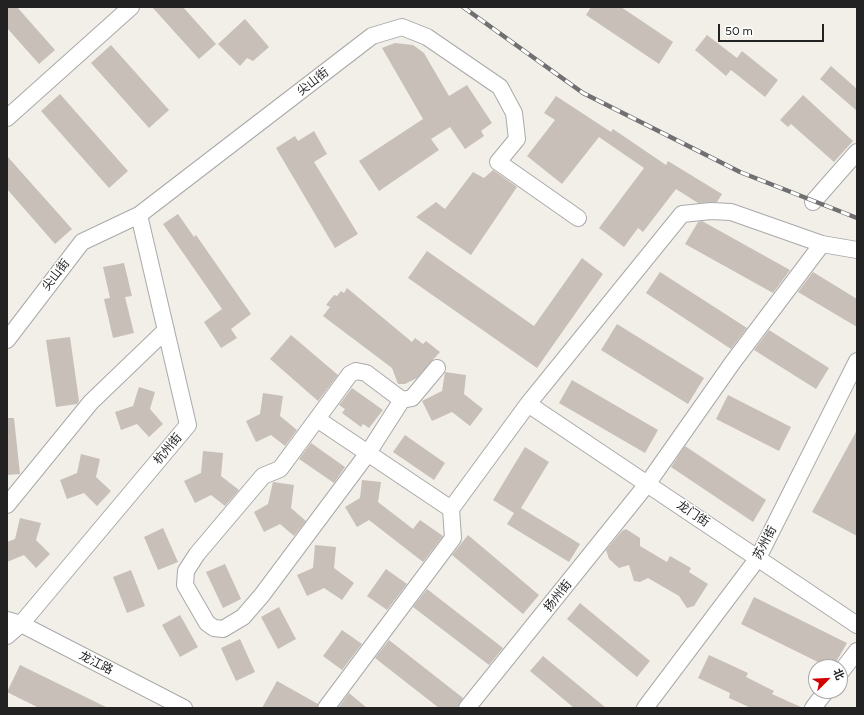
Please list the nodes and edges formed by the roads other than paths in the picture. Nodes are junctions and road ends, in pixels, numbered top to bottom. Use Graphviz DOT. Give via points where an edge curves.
graph roads {
  1 [pos="131,7"];
  2 [pos="7,118"];
  3 [pos="857,152"];
  4 [pos="813,202"];
  5 [pos="140,215"];
  6 [pos="578,218"];
  7 [pos="822,244"];
  8 [pos="857,250"];
  9 [pos="166,330"];
  10 [pos="7,340"];
  11 [pos="857,361"];
  12 [pos="437,368"];
  13 [pos="402,400"];
  14 [pos="528,404"];
  15 [pos="317,419"];
  16 [pos="368,453"];
  17 [pos="648,483"];
  18 [pos="7,505"];
  19 [pos="451,509"];
  20 [pos="758,558"];
  21 [pos="14,622"];
  22 [pos="857,625"];
  23 [pos="7,636"];
  24 [pos="857,652"];
  25 [pos="848,664"];
  26 [pos="820,699"];
  27 [pos="184,708"];
  28 [pos="326,708"];
  29 [pos="467,708"];
  30 [pos="646,708"];
  31 [pos="813,708"];
  1 -- 2 [label="street"];
  3 -- 4 [label="street"];
  5 -- 6 [label="street, 尖山街" via="372,36 402,27 428,37 500,87 514,113 517,139 498,162"];
  5 -- 9 [label="street, 杭州街"];
  5 -- 10 [label="street, 尖山街" via="82,242"];
  7 -- 8 [label="street"];
  7 -- 14 [label="street" via="731,212 682,214"];
  7 -- 17 [label="street, 扬州街" via="733,362"];
  9 -- 18 [label="street" via="91,402"];
  9 -- 21 [label="street, 杭州街" via="188,425"];
  11 -- 20 [label="street, 苏州街"];
  12 -- 13 [label="street" via="412,398"];
  13 -- 15 [label="street" via="366,373 356,371 350,374"];
  13 -- 16 [label="street"];
  14 -- 17 [label="street, 龙门街"];
  14 -- 19 [label="street"];
  15 -- 16 [label="street"];
  15 -- 16 [label="street" via="280,469 263,476 197,554 186,571 185,585 207,623 214,628 223,628 243,617 262,596"];
  16 -- 19 [label="street"];
  17 -- 20 [label="street, 龙门街"];
  17 -- 29 [label="street, 扬州街"];
  19 -- 28 [label="street" via="453,538"];
  20 -- 22 [label="street, 龙门街"];
  20 -- 30 [label="street, 苏州街"];
  21 -- 23 [label="street, 杭州街"];
  21 -- 27 [label="street, 龙江路"];
  24 -- 25 [label="street"];
  26 -- 31 [label="street"];
}
